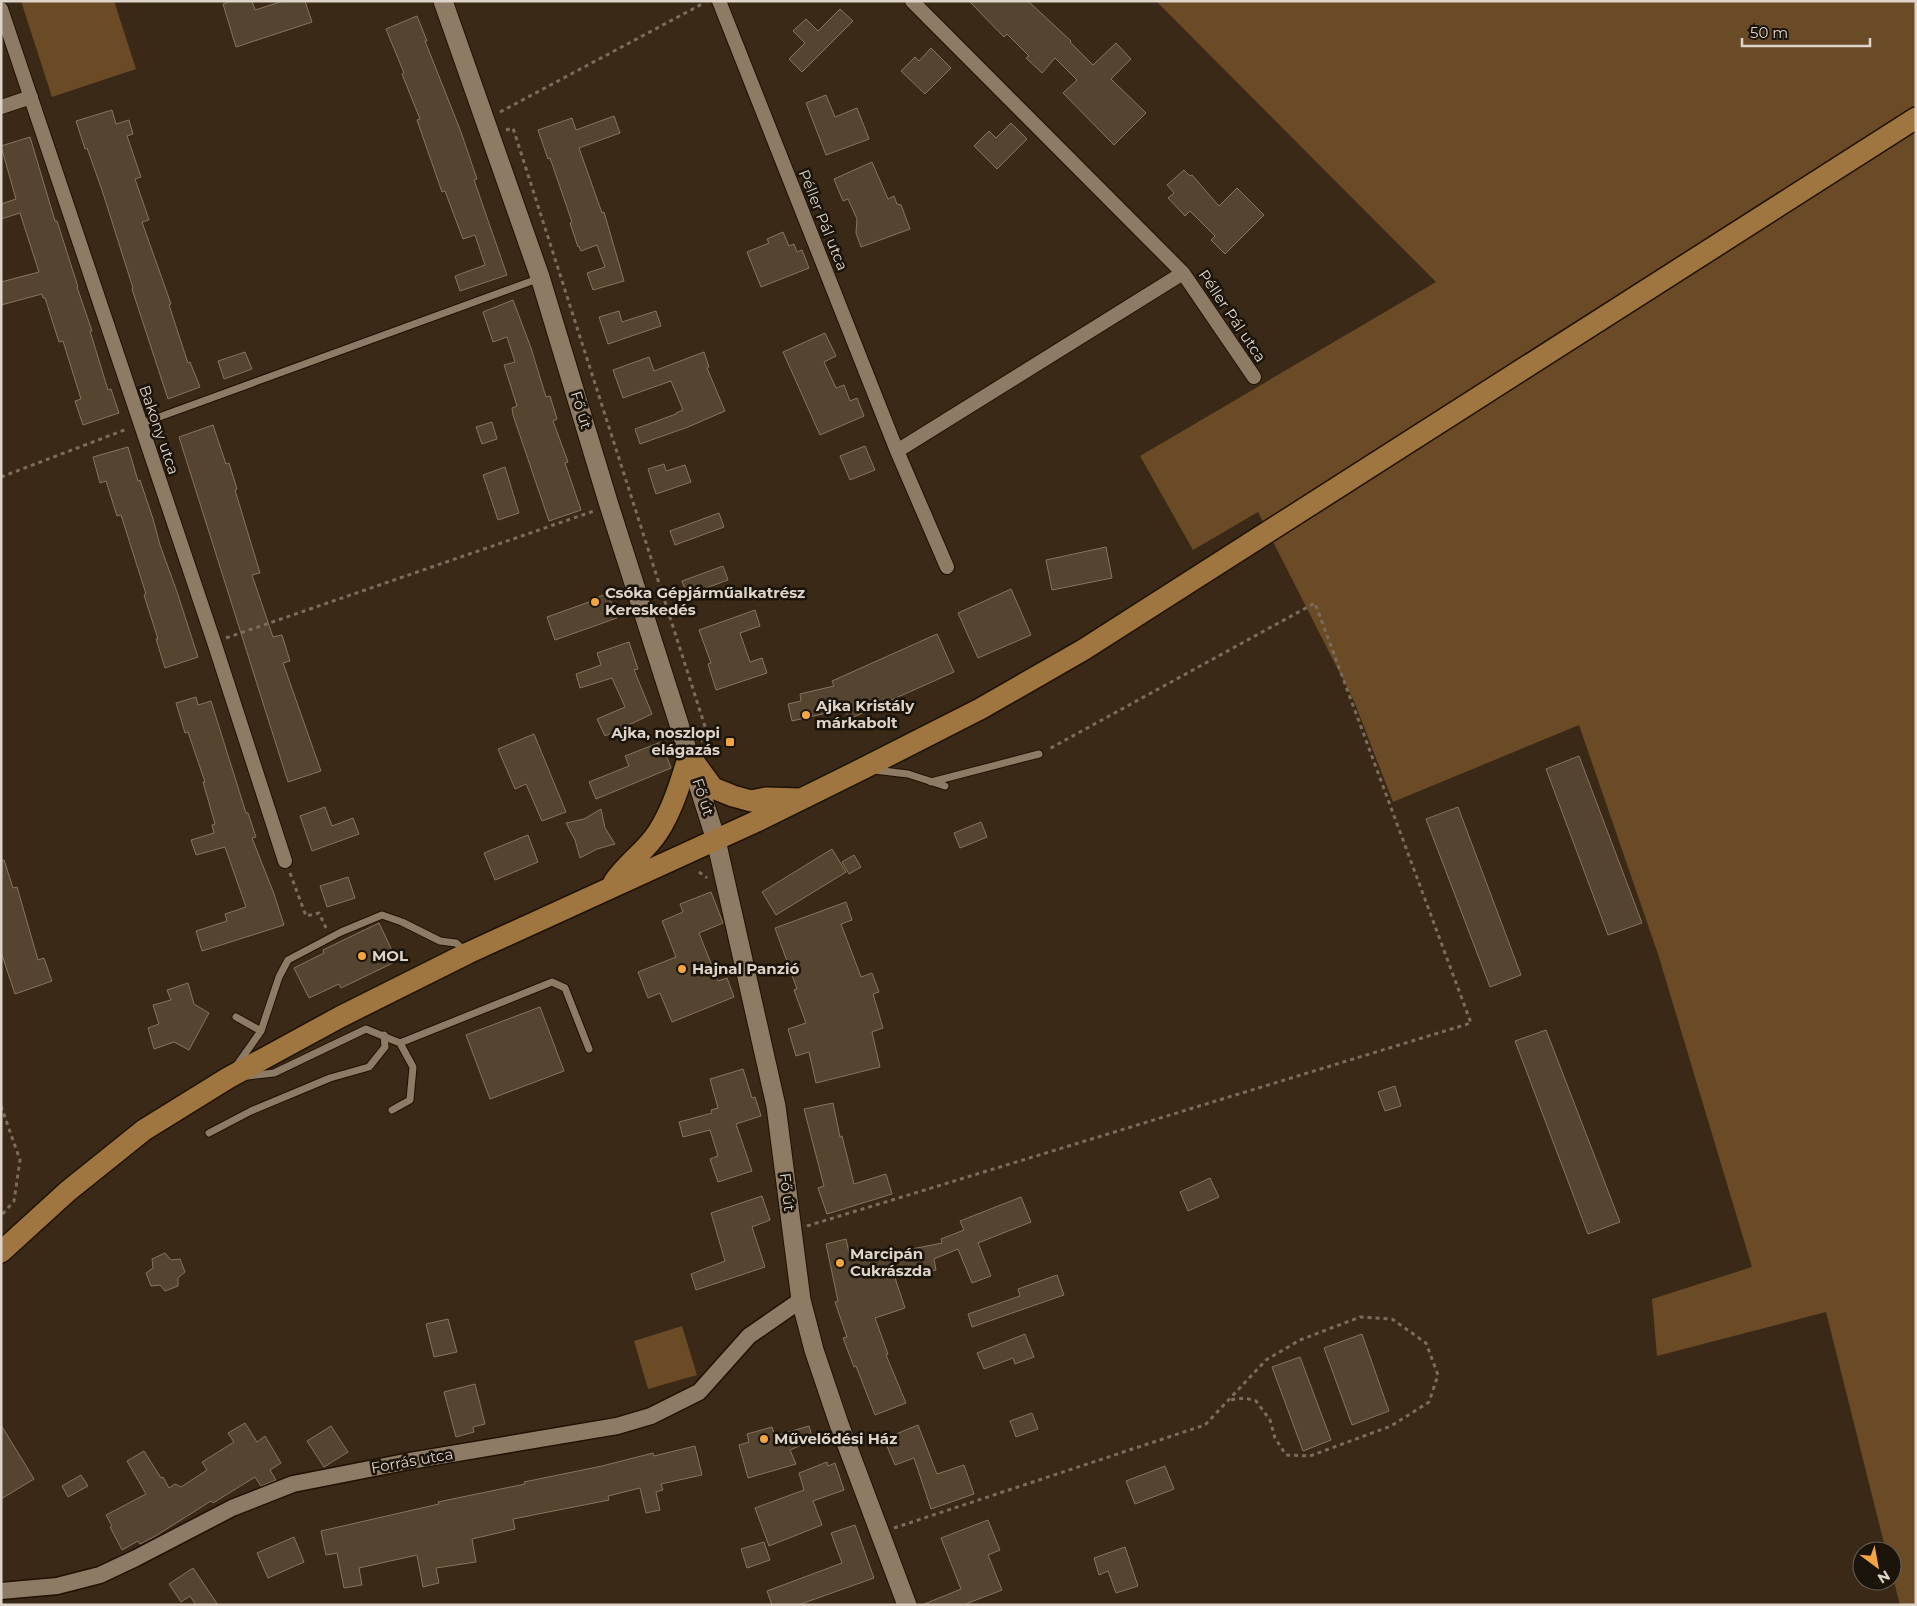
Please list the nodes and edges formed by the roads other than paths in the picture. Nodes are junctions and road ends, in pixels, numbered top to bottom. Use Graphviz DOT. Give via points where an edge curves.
graph roads {
  1 [pos="443,1"];
  2 [pos="719,1"];
  3 [pos="912,1"];
  4 [pos="1,9"];
  5 [pos="31,97"];
  6 [pos="1,107"];
  7 [pos="1916,118"];
  8 [pos="1183,273"];
  9 [pos="540,278"];
  10 [pos="1254,377"];
  11 [pos="140,424"];
  12 [pos="897,451"];
  13 [pos="946,567"];
  14 [pos="687,750"];
  15 [pos="1039,754"];
  16 [pos="864,768"];
  17 [pos="931,782"];
  18 [pos="945,786"];
  19 [pos="800,800"];
  20 [pos="716,840"];
  21 [pos="285,861"];
  22 [pos="612,886"];
  23 [pos="468,953"];
  24 [pos="236,1017"];
  25 [pos="261,1031"];
  26 [pos="384,1035"];
  27 [pos="400,1043"];
  28 [pos="588,1049"];
  29 [pos="228,1078"];
  30 [pos="392,1110"];
  31 [pos="209,1133"];
  32 [pos="1,1252"];
  33 [pos="801,1300"];
  34 [pos="1,1591"];
  35 [pos="907,1605"];
  1 -- 9 [label="main road, Fő út"];
  2 -- 12 [label="street, Péller Pál utca"];
  3 -- 8 [label="street, Péller Pál utca"];
  4 -- 5 [label="street, Bakony utca"];
  5 -- 6 [label="street"];
  5 -- 11 [label="street, Bakony utca"];
  7 -- 16 [label="main road" via="1083,650 980,710"];
  8 -- 10 [label="street, Péller Pál utca"];
  8 -- 12 [label="street, Péller Pál utca"];
  9 -- 11 [label="lane"];
  9 -- 14 [label="main road, Fő út"];
  11 -- 21 [label="street, Bakony utca"];
  12 -- 13 [label="street, Péller Pál utca"];
  14 -- 19 [label="main road" via="713,788 751,800"];
  14 -- 20 [label="main road, Fő út"];
  14 -- 22 [label="main road" via="681,783 658,832"];
  15 -- 17 [label="lane"];
  16 -- 17 [label="lane" via="908,774"];
  16 -- 19 [label="main road"];
  17 -- 18 [label="lane"];
  19 -- 20 [label="main road"];
  20 -- 22 [label="main road"];
  20 -- 33 [label="main road, Fő út" via="776,1106"];
  22 -- 23 [label="main road"];
  23 -- 25 [label="lane" via="456,943 440,942 382,915 288,960"];
  23 -- 29 [label="main road"];
  24 -- 25 [label="lane"];
  25 -- 29 [label="lane"];
  26 -- 27 [label="lane"];
  26 -- 29 [label="lane" via="366,1029 274,1073"];
  26 -- 31 [label="lane" via="385,1046 369,1067 321,1082 251,1111"];
  27 -- 28 [label="lane" via="552,982 565,988"];
  27 -- 30 [label="lane" via="413,1067 410,1100"];
  29 -- 32 [label="main road" via="144,1130 68,1191"];
  33 -- 34 [label="street, Forrás utca" via="749,1336 699,1392 651,1416 617,1426 292,1484 232,1508 100,1575 57,1586"];
  33 -- 35 [label="main road, Fő út" via="814,1350"];
}
